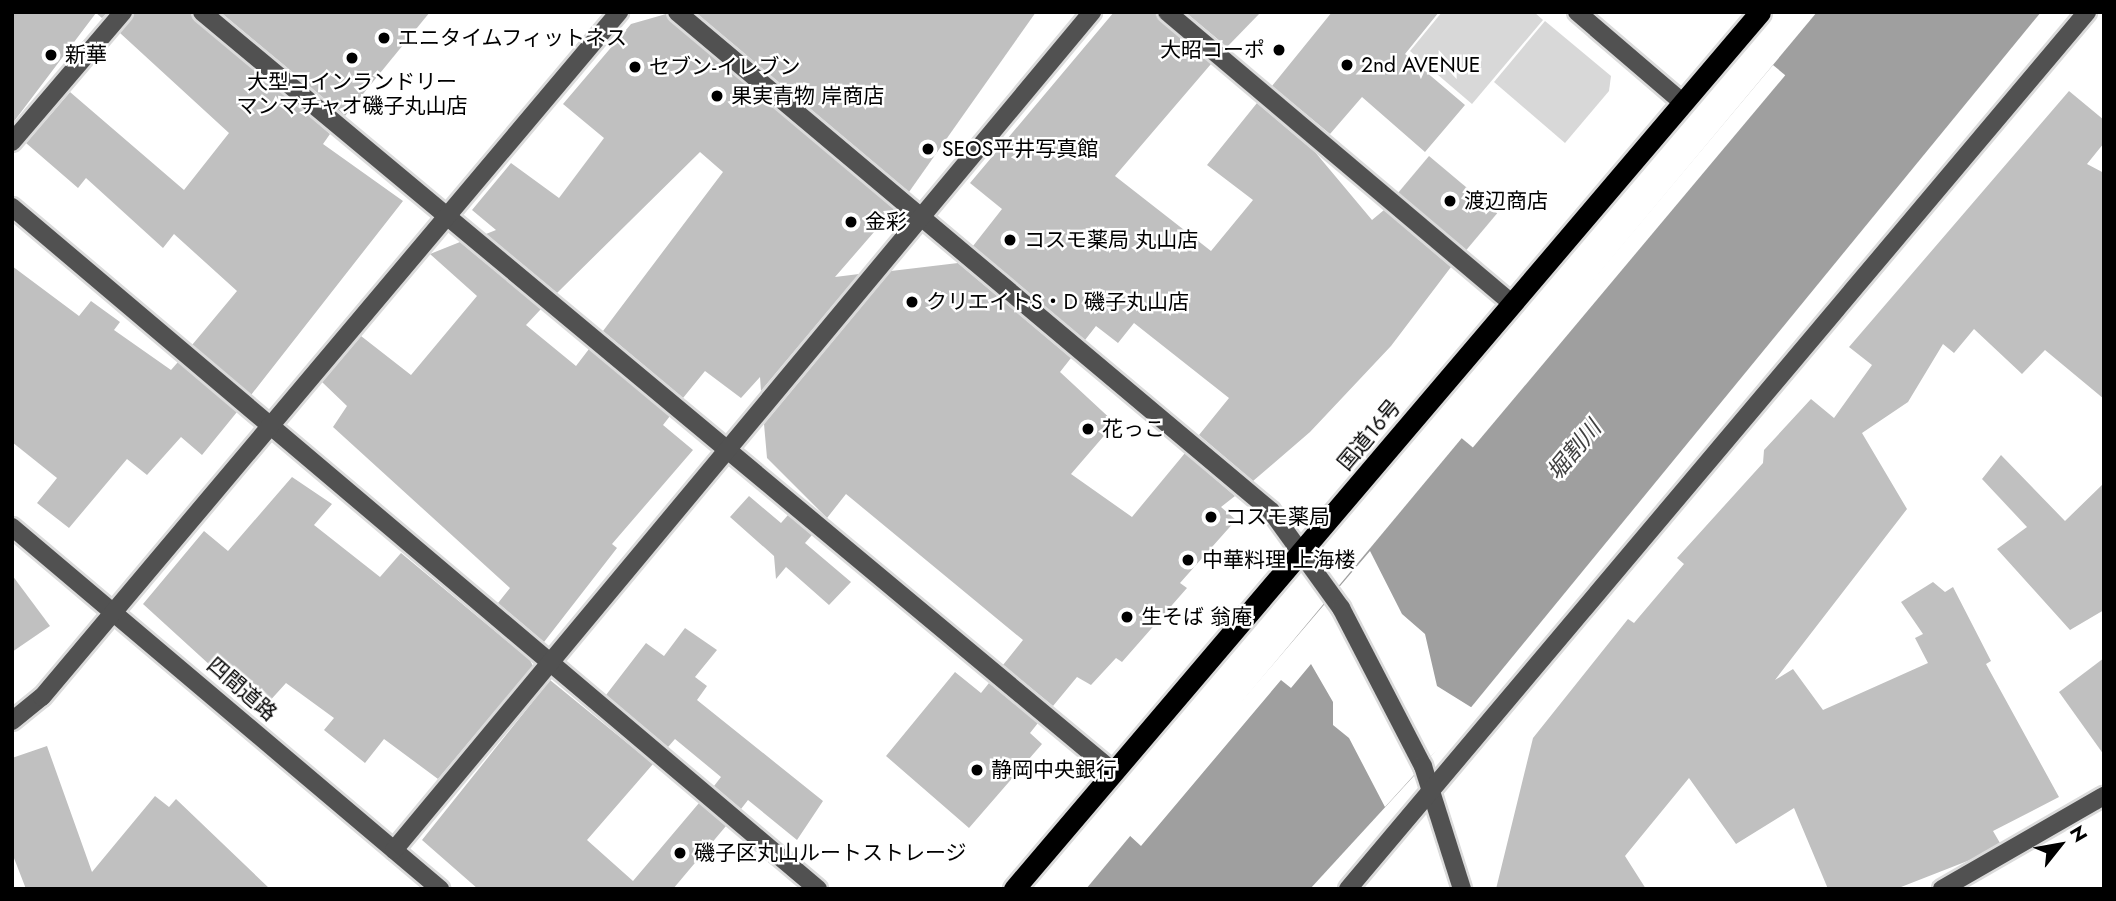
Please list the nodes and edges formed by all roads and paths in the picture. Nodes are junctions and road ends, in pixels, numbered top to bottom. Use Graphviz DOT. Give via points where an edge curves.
graph roads {
  1 [pos="123,12"];
  2 [pos="202,12"];
  3 [pos="619,12"];
  4 [pos="677,12"];
  5 [pos="1092,12"];
  6 [pos="1167,12"];
  7 [pos="1577,12"];
  8 [pos="1760,12"];
  9 [pos="2087,12"];
  10 [pos="1683,103"];
  11 [pos="12,142"];
  12 [pos="12,207"];
  13 [pos="448,213"];
  14 [pos="920,218"];
  15 [pos="1513,304"];
  16 [pos="271,420"];
  17 [pos="727,451"];
  18 [pos="12,527"];
  19 [pos="1303,550"];
  20 [pos="109,610"];
  21 [pos="552,660"];
  22 [pos="12,721"];
  23 [pos="1114,772"];
  24 [pos="1433,794"];
  25 [pos="2104,796"];
  26 [pos="394,850"];
  27 [pos="440,889"];
  28 [pos="818,889"];
  29 [pos="1014,889"];
  30 [pos="1348,889"];
  31 [pos="1462,889"];
  32 [pos="1942,889"];
  1 -- 11 [label="street"];
  2 -- 13 [label="street"];
  3 -- 13 [label="street"];
  4 -- 14 [label="street"];
  5 -- 14 [label="street"];
  6 -- 15 [label="street"];
  7 -- 10 [label="street"];
  8 -- 10 [label="highway, 国道16号"];
  9 -- 24 [label="street"];
  10 -- 15 [label="highway, 国道16号"];
  12 -- 16 [label="street"];
  13 -- 16 [label="street"];
  13 -- 17 [label="street"];
  14 -- 17 [label="street"];
  14 -- 19 [label="street" via="1271,511"];
  15 -- 19 [label="highway, 国道16号"];
  16 -- 20 [label="street"];
  16 -- 21 [label="street"];
  17 -- 21 [label="street"];
  17 -- 23 [label="street"];
  18 -- 20 [label="street, 四間道路"];
  19 -- 23 [label="highway, 国道16号"];
  19 -- 24 [label="street" via="1333,594 1423,766"];
  20 -- 22 [label="street" via="41,697"];
  20 -- 26 [label="street, 四間道路"];
  21 -- 26 [label="street"];
  21 -- 28 [label="street"];
  23 -- 29 [label="highway, 国道16号"];
  24 -- 30 [label="street"];
  24 -- 31 [label="street"];
  25 -- 32 [label="street"];
  26 -- 27 [label="street, 四間道路"];
}
